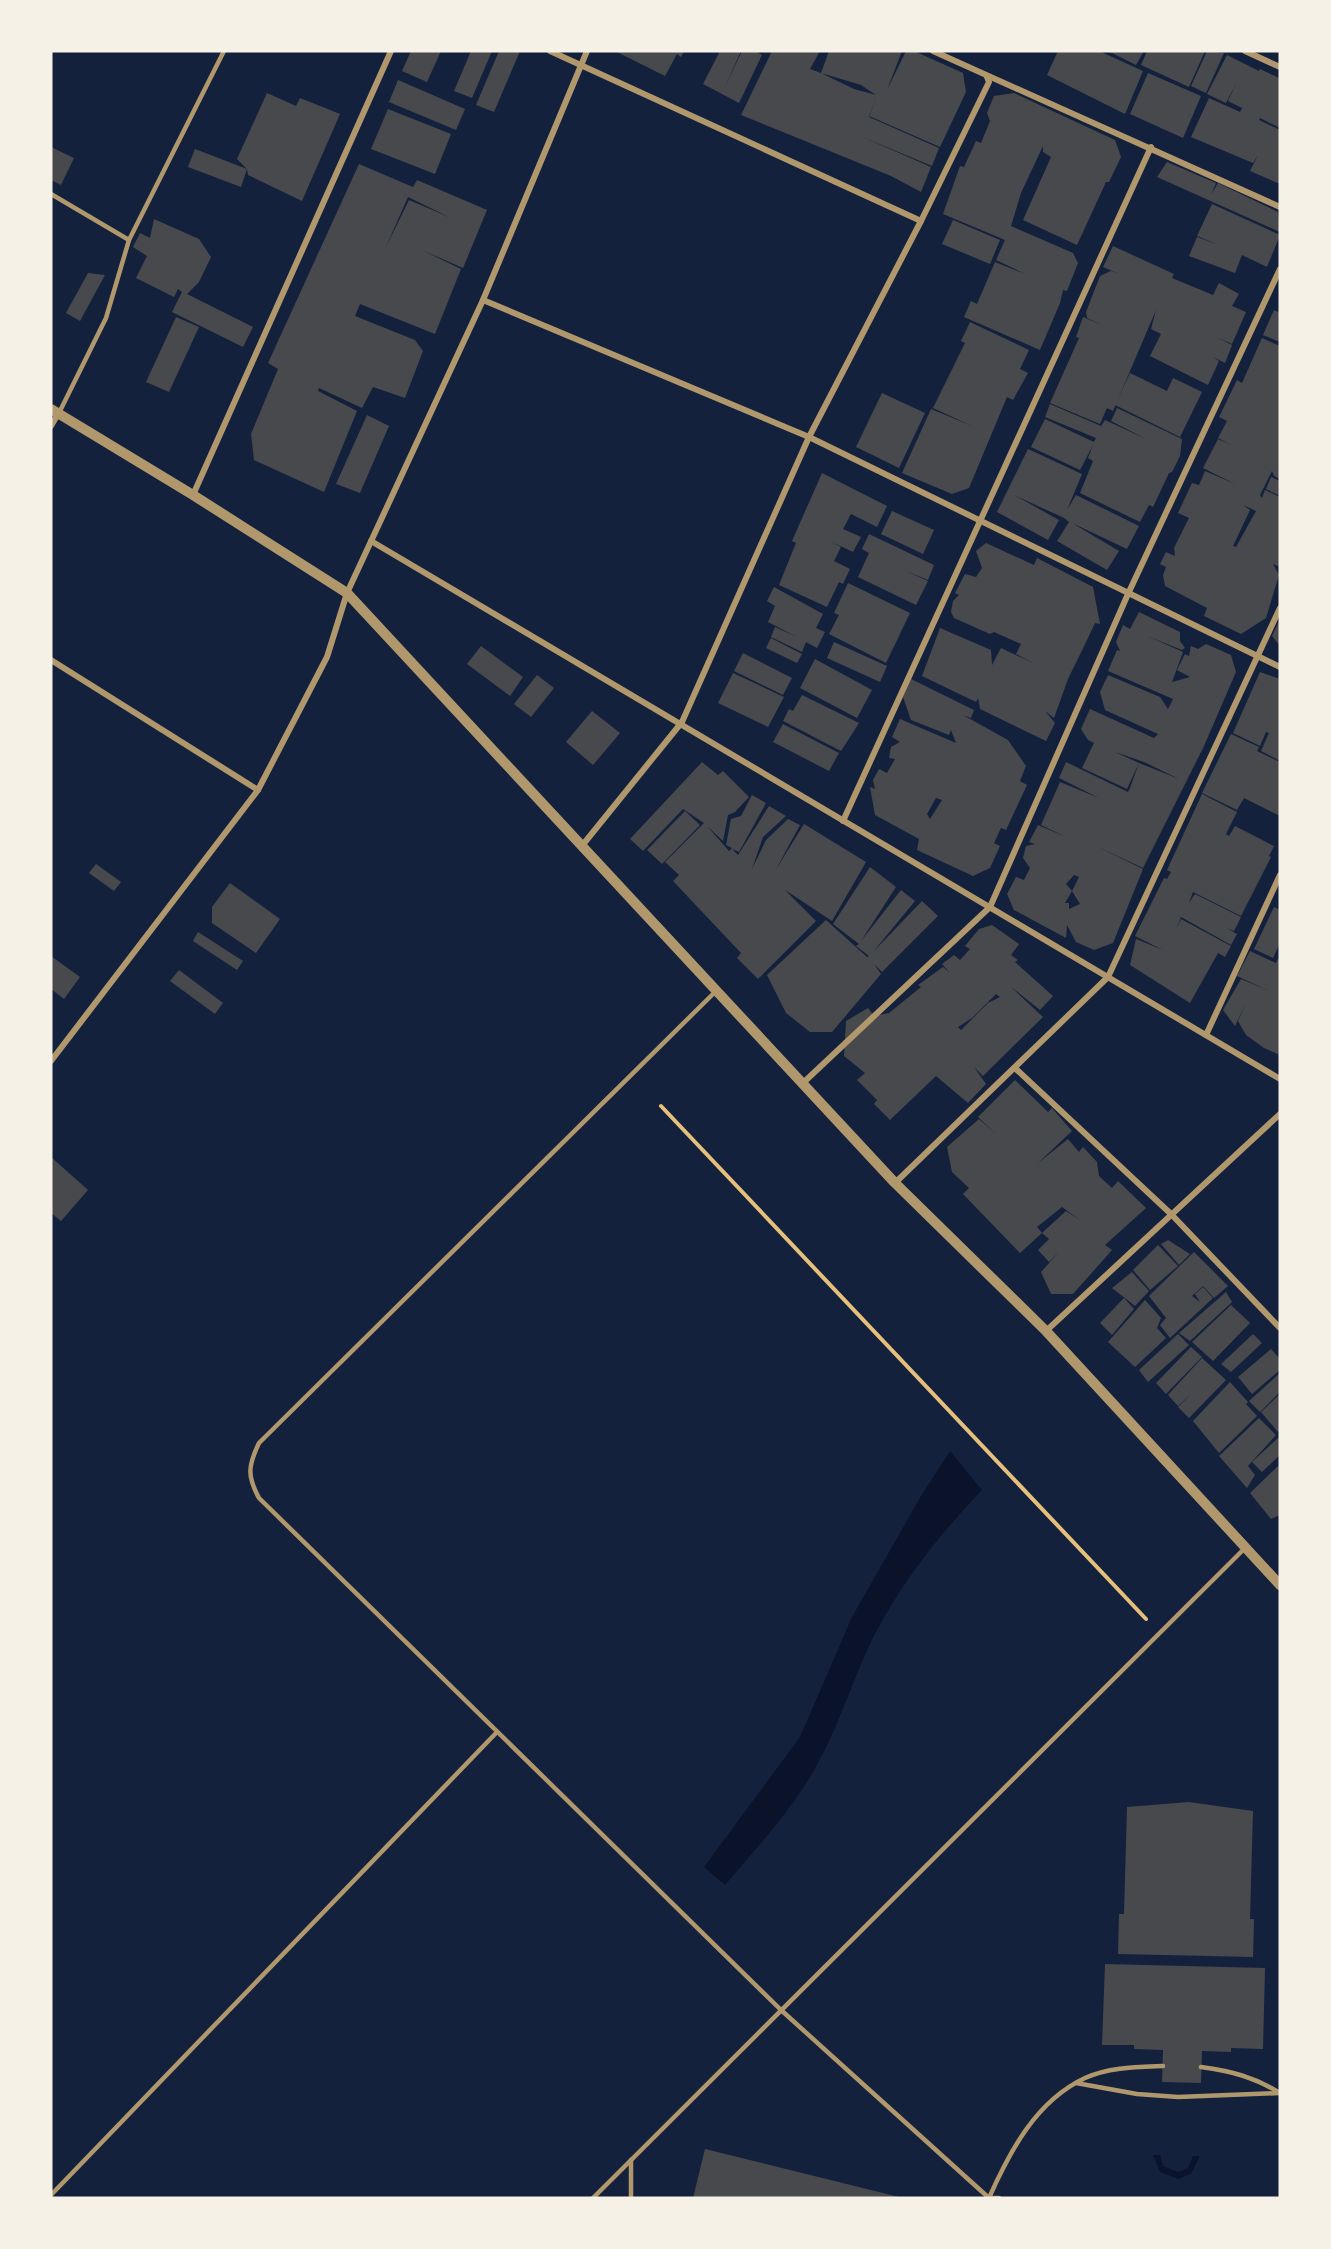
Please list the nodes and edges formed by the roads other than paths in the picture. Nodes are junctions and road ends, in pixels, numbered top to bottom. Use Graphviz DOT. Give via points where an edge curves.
graph roads {
  1 [pos="224,51"];
  2 [pos="392,51"];
  3 [pos="550,51"];
  4 [pos="587,51"];
  5 [pos="933,51"];
  6 [pos="1245,51"];
  7 [pos="581,65"];
  8 [pos="1280,67"];
  9 [pos="987,76"];
  10 [pos="1151,147"];
  11 [pos="51,194"];
  12 [pos="1280,207"];
  13 [pos="921,221"];
  14 [pos="129,240"];
  15 [pos="1280,269"];
  16 [pos="483,300"];
  17 [pos="55,412"];
  18 [pos="51,426"];
  19 [pos="808,437"];
  20 [pos="193,495"];
  21 [pos="979,519"];
  22 [pos="370,542"];
  23 [pos="347,593"];
  24 [pos="1128,594"];
  25 [pos="1280,608"];
  26 [pos="1257,657"];
  27 [pos="51,660"];
  28 [pos="1280,667"];
  29 [pos="682,722"];
  30 [pos="258,790"];
  31 [pos="843,821"];
  32 [pos="581,848"];
  33 [pos="1280,875"];
  34 [pos="990,906"];
  35 [pos="1108,977"];
  36 [pos="716,991"];
  37 [pos="1206,1035"];
  38 [pos="51,1061"];
  39 [pos="1016,1069"];
  40 [pos="1280,1079"];
  41 [pos="803,1083"];
  42 [pos="1280,1114"];
  43 [pos="895,1183"];
  44 [pos="1171,1214"];
  45 [pos="1280,1328"];
  46 [pos="1046,1331"];
  47 [pos="1245,1548"];
  48 [pos="1280,1585"];
  49 [pos="497,1732"];
  50 [pos="781,2010"];
  51 [pos="1163,2066"];
  52 [pos="1201,2067"];
  53 [pos="1076,2083"];
  54 [pos="1280,2093"];
  55 [pos="631,2160"];
  56 [pos="51,2195"];
  57 [pos="593,2198"];
  58 [pos="631,2198"];
  59 [pos="989,2198"];
  60 [pos="999,2198"];
  1 -- 14 [label="lane"];
  2 -- 20 [label="street"];
  3 -- 7 [label="street"];
  4 -- 7 [label="street"];
  5 -- 9 [label="street"];
  6 -- 8 [label="street"];
  7 -- 13 [label="street"];
  7 -- 16 [label="street"];
  9 -- 10 [label="street"];
  9 -- 13 [label="street" via="989,82"];
  10 -- 12 [label="street"];
  10 -- 21 [label="street"];
  11 -- 14 [label="lane"];
  13 -- 19 [label="street"];
  14 -- 17 [label="lane" via="106,318"];
  15 -- 24 [label="street"];
  16 -- 19 [label="street"];
  16 -- 22 [label="street"];
  17 -- 18 [label="street"];
  17 -- 20 [label="street"];
  19 -- 21 [label="street"];
  19 -- 29 [label="street"];
  20 -- 23 [label="street"];
  21 -- 24 [label="street"];
  21 -- 31 [label="street"];
  22 -- 23 [label="street"];
  22 -- 29 [label="street"];
  23 -- 30 [label="street" via="327,657"];
  23 -- 32 [label="street"];
  24 -- 26 [label="street"];
  24 -- 34 [label="street"];
  25 -- 26 [label="street"];
  26 -- 28 [label="street"];
  26 -- 35 [label="street"];
  27 -- 30 [label="street"];
  29 -- 31 [label="street"];
  29 -- 32 [label="street"];
  30 -- 38 [label="street"];
  31 -- 34 [label="street"];
  32 -- 36 [label="street"];
  33 -- 37 [label="street"];
  34 -- 35 [label="street"];
  34 -- 41 [label="street"];
  35 -- 37 [label="street"];
  35 -- 39 [label="street"];
  36 -- 41 [label="street"];
  36 -- 49 [label="lane" via="259,1443 251,1459 249,1480 259,1498"];
  37 -- 40 [label="street"];
  39 -- 43 [label="street"];
  39 -- 44 [label="street"];
  41 -- 43 [label="street"];
  42 -- 44 [label="street"];
  43 -- 46 [label="street"];
  44 -- 45 [label="street"];
  44 -- 46 [label="street"];
  46 -- 47 [label="street"];
  47 -- 48 [label="street"];
  47 -- 50 [label="lane"];
  49 -- 50 [label="lane"];
  49 -- 56 [label="lane"];
  50 -- 55 [label="lane"];
  50 -- 59 [label="lane"];
  51 -- 53 [label="lane" via="1111,2071"];
  52 -- 54 [label="lane" via="1257,2079"];
  53 -- 54 [label="lane" via="1178,2097"];
  53 -- 59 [label="lane" via="1044,2107 1028,2127"];
  55 -- 57 [label="lane"];
  55 -- 58 [label="lane"];
  59 -- 60 [label="lane"];
}
